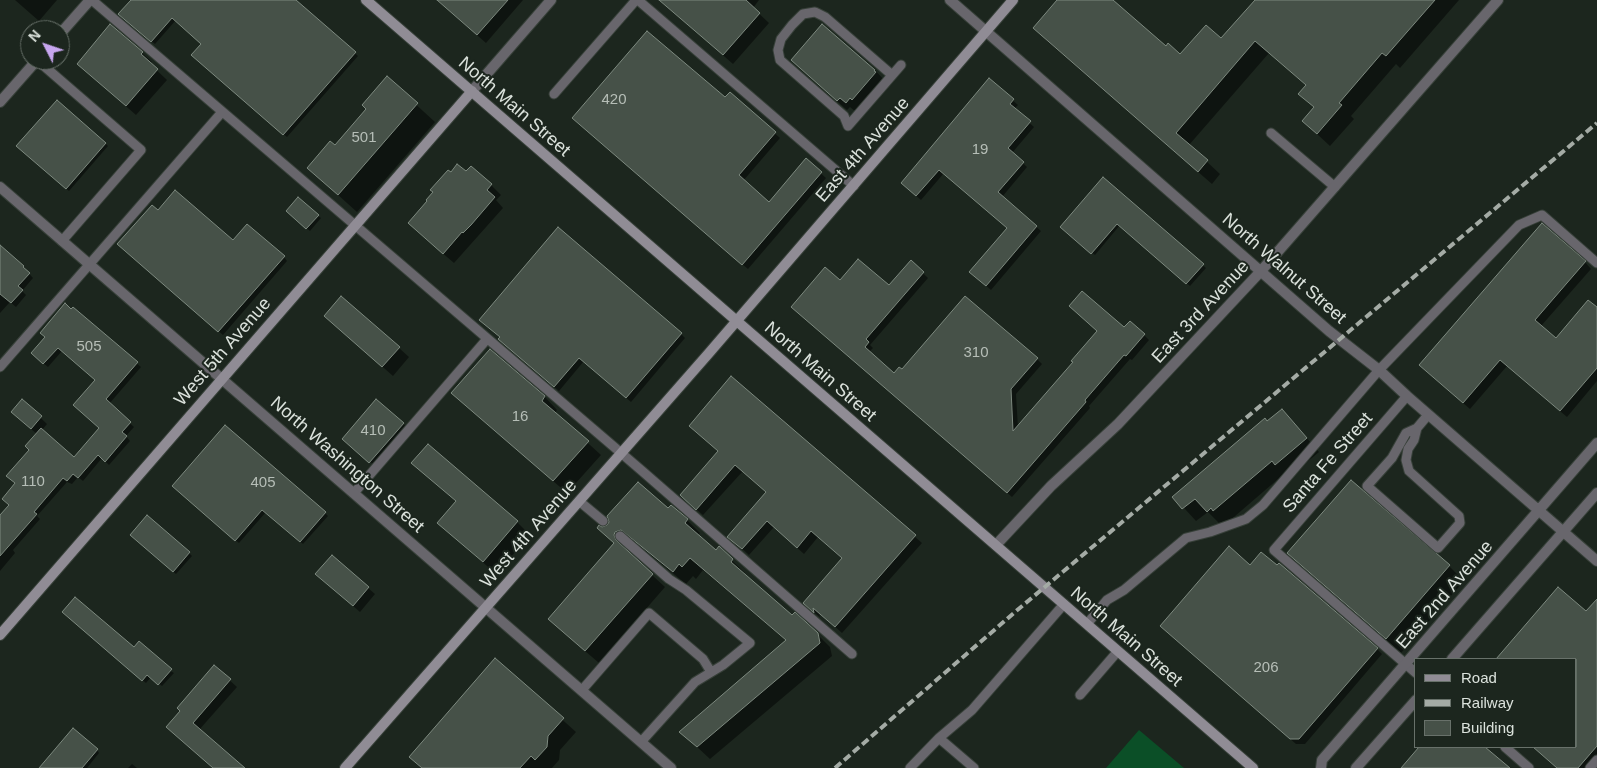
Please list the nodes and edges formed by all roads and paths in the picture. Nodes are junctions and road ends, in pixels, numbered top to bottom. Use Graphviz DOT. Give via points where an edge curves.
graph roads {
  1 [pos="91,0"];
  2 [pos="366,0"];
  3 [pos="551,0"];
  4 [pos="637,0"];
  5 [pos="950,0"];
  6 [pos="1013,0"];
  7 [pos="1498,0"];
  8 [pos="70,23"];
  9 [pos="986,32"];
  10 [pos="901,65"];
  11 [pos="28,70"];
  12 [pos="49,70"];
  13 [pos="892,75"];
  14 [pos="472,91"];
  15 [pos="554,94"];
  16 [pos="0,102"];
  17 [pos="222,112"];
  18 [pos="1271,133"];
  19 [pos="854,186"];
  20 [pos="0,187"];
  21 [pos="1335,187"];
  22 [pos="355,226"];
  23 [pos="62,241"];
  24 [pos="1597,263"];
  25 [pos="88,264"];
  26 [pos="1261,271"];
  27 [pos="736,321"];
  28 [pos="488,339"];
  29 [pos="0,366"];
  30 [pos="1379,370"];
  31 [pos="222,378"];
  32 [pos="1407,396"];
  33 [pos="1428,415"];
  34 [pos="1417,428"];
  35 [pos="1597,443"];
  36 [pos="621,453"];
  37 [pos="354,493"];
  38 [pos="1597,494"];
  39 [pos="579,501"];
  40 [pos="1539,511"];
  41 [pos="603,521"];
  42 [pos="1564,532"];
  43 [pos="620,536"];
  44 [pos="996,545"];
  45 [pos="1597,561"];
  46 [pos="1064,604"];
  47 [pos="486,608"];
  48 [pos="1086,624"];
  49 [pos="0,634"];
  50 [pos="1118,651"];
  51 [pos="852,654"];
  52 [pos="1453,658"];
  53 [pos="1406,665"];
  54 [pos="1414,671"];
  55 [pos="711,672"];
  56 [pos="582,690"];
  57 [pos="1080,695"];
  58 [pos="1414,702"];
  59 [pos="939,738"];
  60 [pos="641,742"];
  61 [pos="1506,748"];
  62 [pos="1597,760"];
  63 [pos="345,768"];
  64 [pos="671,768"];
  65 [pos="910,768"];
  66 [pos="974,768"];
  67 [pos="1253,768"];
  68 [pos="1321,768"];
  69 [pos="1356,768"];
  70 [pos="1529,768"];
  71 [pos="1590,768"];
  1 -- 8 [label="street"];
  1 -- 17 [label="lane"];
  2 -- 14 [label="main road, North Main Street"];
  3 -- 14 [label="street"];
  4 -- 15 [label="lane"];
  4 -- 19 [label="lane"];
  5 -- 9 [label="street, North Walnut Street"];
  6 -- 9 [label="main road, East 4th Avenue"];
  7 -- 21 [label="street, East 3rd Avenue"];
  9 -- 19 [label="main road, East 4th Avenue"];
  9 -- 26 [label="street, North Walnut Street"];
  10 -- 13 [label="lane"];
  11 -- 16 [label="street"];
  12 -- 23 [label="lane" via="141,150"];
  13 -- 13 [label="lane" via="848,126 844,116 780,60 778,50 781,39 792,25 804,14 815,12"];
  14 -- 22 [label="main road, West 5th Avenue"];
  14 -- 27 [label="main road, North Main Street"];
  17 -- 22 [label="lane"];
  17 -- 25 [label="lane"];
  18 -- 21 [label="lane"];
  19 -- 27 [label="main road, East 4th Avenue"];
  20 -- 23 [label="street, North Washington Street"];
  21 -- 26 [label="street, East 3rd Avenue"];
  22 -- 28 [label="lane"];
  22 -- 31 [label="main road, West 5th Avenue"];
  23 -- 25 [label="street, North Washington Street"];
  24 -- 30 [label="lane" via="1542,215 1519,225"];
  25 -- 29 [label="lane"];
  25 -- 31 [label="street, North Washington Street"];
  26 -- 30 [label="street, North Walnut Street"];
  26 -- 44 [label="street, East 3rd Avenue" via="1118,424 1051,486"];
  27 -- 36 [label="main road, West 4th Avenue"];
  27 -- 44 [label="main road, North Main Street"];
  28 -- 36 [label="lane"];
  28 -- 37 [label="lane"];
  30 -- 32 [label="street, North Walnut Street"];
  30 -- 48 [label="lane" via="1263,505 1246,519 1186,538 1124,590 1107,600"];
  31 -- 37 [label="street, North Washington Street"];
  31 -- 49 [label="main road, West 5th Avenue"];
  32 -- 33 [label="street, North Walnut Street"];
  32 -- 53 [label="lane, Santa Fe Street" via="1274,550"];
  33 -- 34 [label="lane"];
  33 -- 40 [label="street, North Walnut Street"];
  34 -- 34 [label="lane" via="1406,432 1392,458 1367,486 1438,548 1460,523 1459,516 1409,471 1408,449"];
  35 -- 40 [label="street, East 2nd Avenue"];
  36 -- 39 [label="main road, West 4th Avenue"];
  36 -- 51 [label="lane"];
  37 -- 47 [label="street, North Washington Street"];
  38 -- 42 [label="street"];
  39 -- 41 [label="lane"];
  39 -- 47 [label="main road, West 4th Avenue"];
  40 -- 42 [label="street, North Walnut Street"];
  40 -- 53 [label="street, East 2nd Avenue"];
  42 -- 45 [label="street, North Walnut Street"];
  42 -- 52 [label="street"];
  43 -- 55 [label="lane" via="750,643"];
  44 -- 46 [label="main road, North Main Street"];
  46 -- 48 [label="main road, North Main Street"];
  46 -- 59 [label="lane" via="972,710"];
  47 -- 56 [label="street, North Washington Street"];
  47 -- 63 [label="main road, West 4th Avenue"];
  48 -- 50 [label="main road, North Main Street"];
  50 -- 57 [label="lane"];
  50 -- 67 [label="main road, North Main Street"];
  53 -- 54 [label="lane"];
  53 -- 68 [label="street, East 2nd Avenue" via="1322,760"];
  55 -- 56 [label="lane" via="703,659 649,613"];
  55 -- 60 [label="lane" via="696,682"];
  56 -- 60 [label="street, North Washington Street"];
  58 -- 69 [label="street"];
  59 -- 65 [label="lane"];
  59 -- 66 [label="lane"];
  60 -- 64 [label="street, North Washington Street"];
  61 -- 70 [label="lane"];
  62 -- 71 [label="lane"];
}
